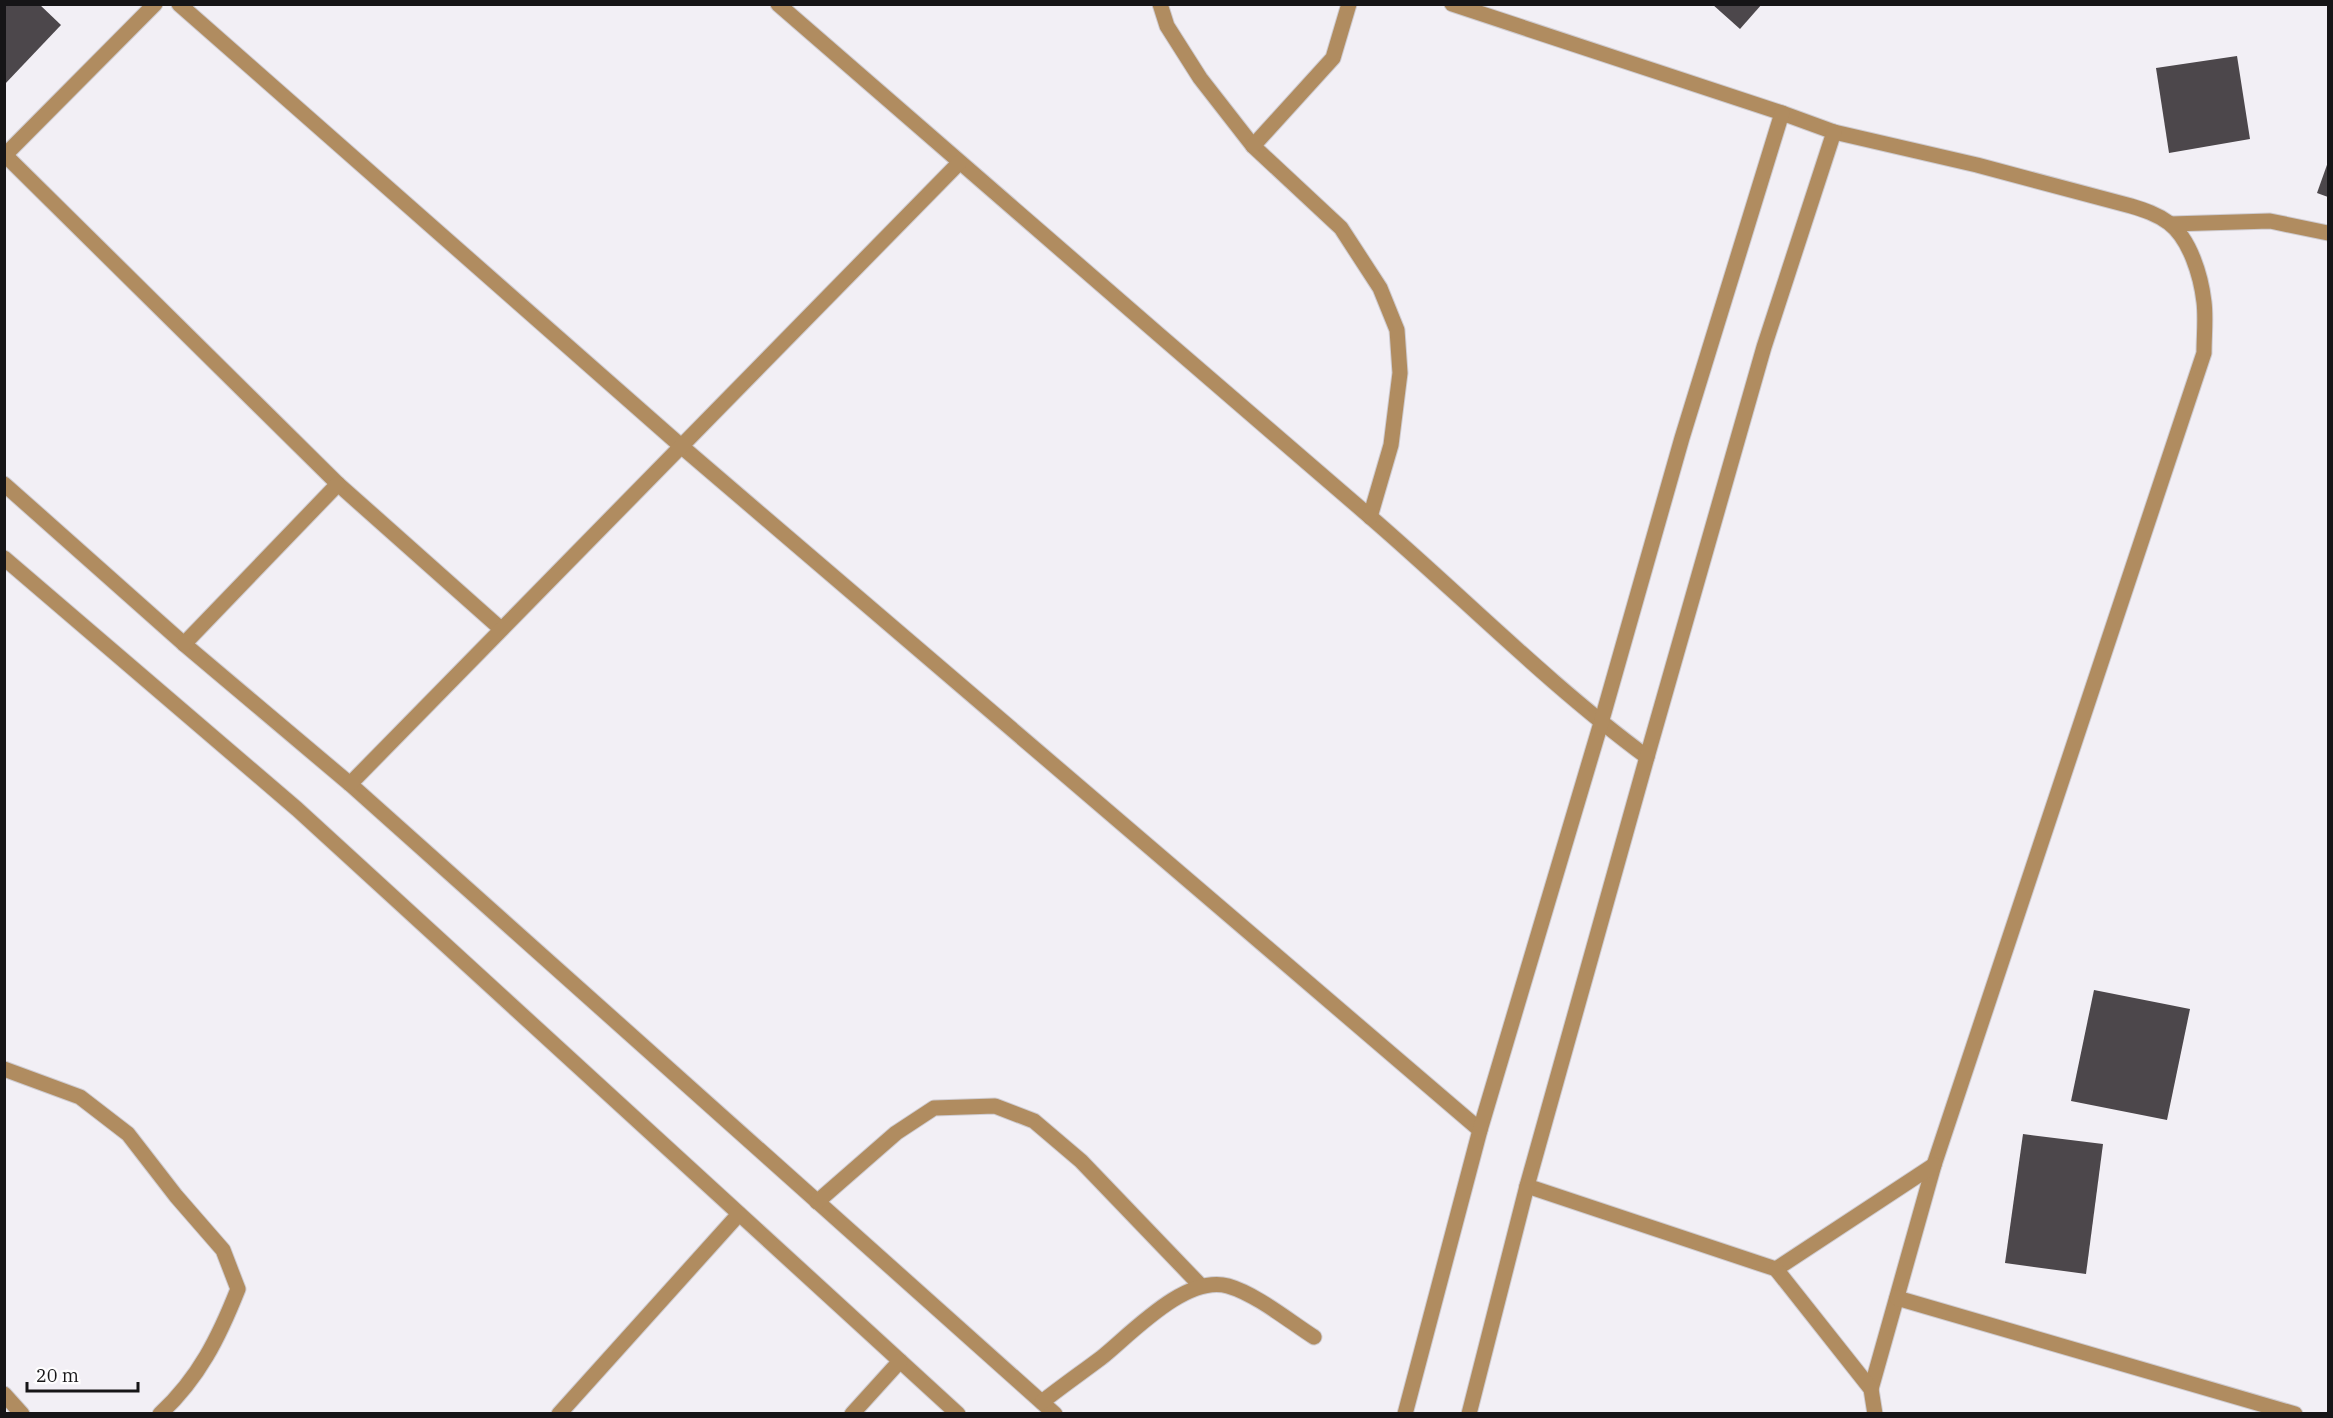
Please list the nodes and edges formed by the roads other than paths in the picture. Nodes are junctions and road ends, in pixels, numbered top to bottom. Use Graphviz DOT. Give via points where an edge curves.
graph roads {
  1 [pos="154,4"];
  2 [pos="179,4"];
  3 [pos="778,4"];
  4 [pos="1160,4"];
  5 [pos="1349,4"];
  6 [pos="1452,4"];
  7 [pos="1782,113"];
  8 [pos="1834,132"];
  9 [pos="1253,146"];
  10 [pos="5,156"];
  11 [pos="959,163"];
  12 [pos="2171,224"];
  13 [pos="2328,233"];
  14 [pos="681,446"];
  15 [pos="4,484"];
  16 [pos="338,484"];
  17 [pos="1370,517"];
  18 [pos="4,558"];
  19 [pos="501,629"];
  20 [pos="184,644"];
  21 [pos="1601,723"];
  22 [pos="1647,757"];
  23 [pos="350,784"];
  24 [pos="4,1069"];
  25 [pos="1480,1130"];
  26 [pos="1934,1165"];
  27 [pos="1527,1186"];
  28 [pos="817,1202"];
  29 [pos="739,1214"];
  30 [pos="1776,1269"];
  31 [pos="1200,1286"];
  32 [pos="1897,1298"];
  33 [pos="1314,1337"];
  34 [pos="900,1360"];
  35 [pos="1871,1389"];
  36 [pos="4,1394"];
  37 [pos="1042,1402"];
  38 [pos="22,1413"];
  39 [pos="160,1413"];
  40 [pos="559,1413"];
  41 [pos="852,1413"];
  42 [pos="958,1413"];
  43 [pos="1055,1413"];
  44 [pos="1405,1413"];
  45 [pos="1469,1413"];
  46 [pos="1875,1413"];
  47 [pos="2295,1413"];
  1 -- 10 [label="street"];
  2 -- 14 [label="street"];
  3 -- 11 [label="street"];
  4 -- 9 [label="street" via="1167,26 1200,78"];
  5 -- 9 [label="street" via="1334,58"];
  6 -- 7 [label="street"];
  7 -- 8 [label="street"];
  7 -- 21 [label="street" via="1682,438"];
  8 -- 12 [label="street" via="2131,206"];
  8 -- 22 [label="street" via="1764,347"];
  9 -- 17 [label="street" via="1341,228 1380,288 1397,330 1400,373 1391,445"];
  10 -- 16 [label="street"];
  11 -- 14 [label="street"];
  11 -- 17 [label="street"];
  12 -- 13 [label="street" via="2270,221"];
  12 -- 26 [label="street" via="2183,239 2197,273 2204,302 2204,353"];
  14 -- 19 [label="street"];
  14 -- 25 [label="street"];
  15 -- 20 [label="street"];
  16 -- 19 [label="street"];
  16 -- 20 [label="street"];
  17 -- 21 [label="street"];
  18 -- 29 [label="street" via="297,809"];
  19 -- 23 [label="street"];
  20 -- 23 [label="street"];
  21 -- 22 [label="street"];
  21 -- 25 [label="street"];
  22 -- 27 [label="street"];
  23 -- 28 [label="street"];
  24 -- 39 [label="street" via="80,1097 128,1134 223,1250 238,1288 222,1331 183,1393"];
  25 -- 44 [label="street"];
  26 -- 30 [label="street"];
  26 -- 32 [label="street"];
  27 -- 30 [label="street"];
  27 -- 45 [label="street"];
  28 -- 31 [label="street" via="897,1133 934,1108 995,1106 1034,1120 1081,1161"];
  28 -- 37 [label="street"];
  29 -- 34 [label="street"];
  29 -- 40 [label="street"];
  30 -- 35 [label="street"];
  31 -- 33 [label="street" via="1227,1285 1259,1299"];
  31 -- 37 [label="street" via="1151,1314"];
  32 -- 35 [label="street"];
  32 -- 47 [label="street"];
  34 -- 41 [label="street"];
  34 -- 42 [label="street"];
  35 -- 46 [label="street"];
  36 -- 38 [label="street"];
  37 -- 43 [label="street"];
}
